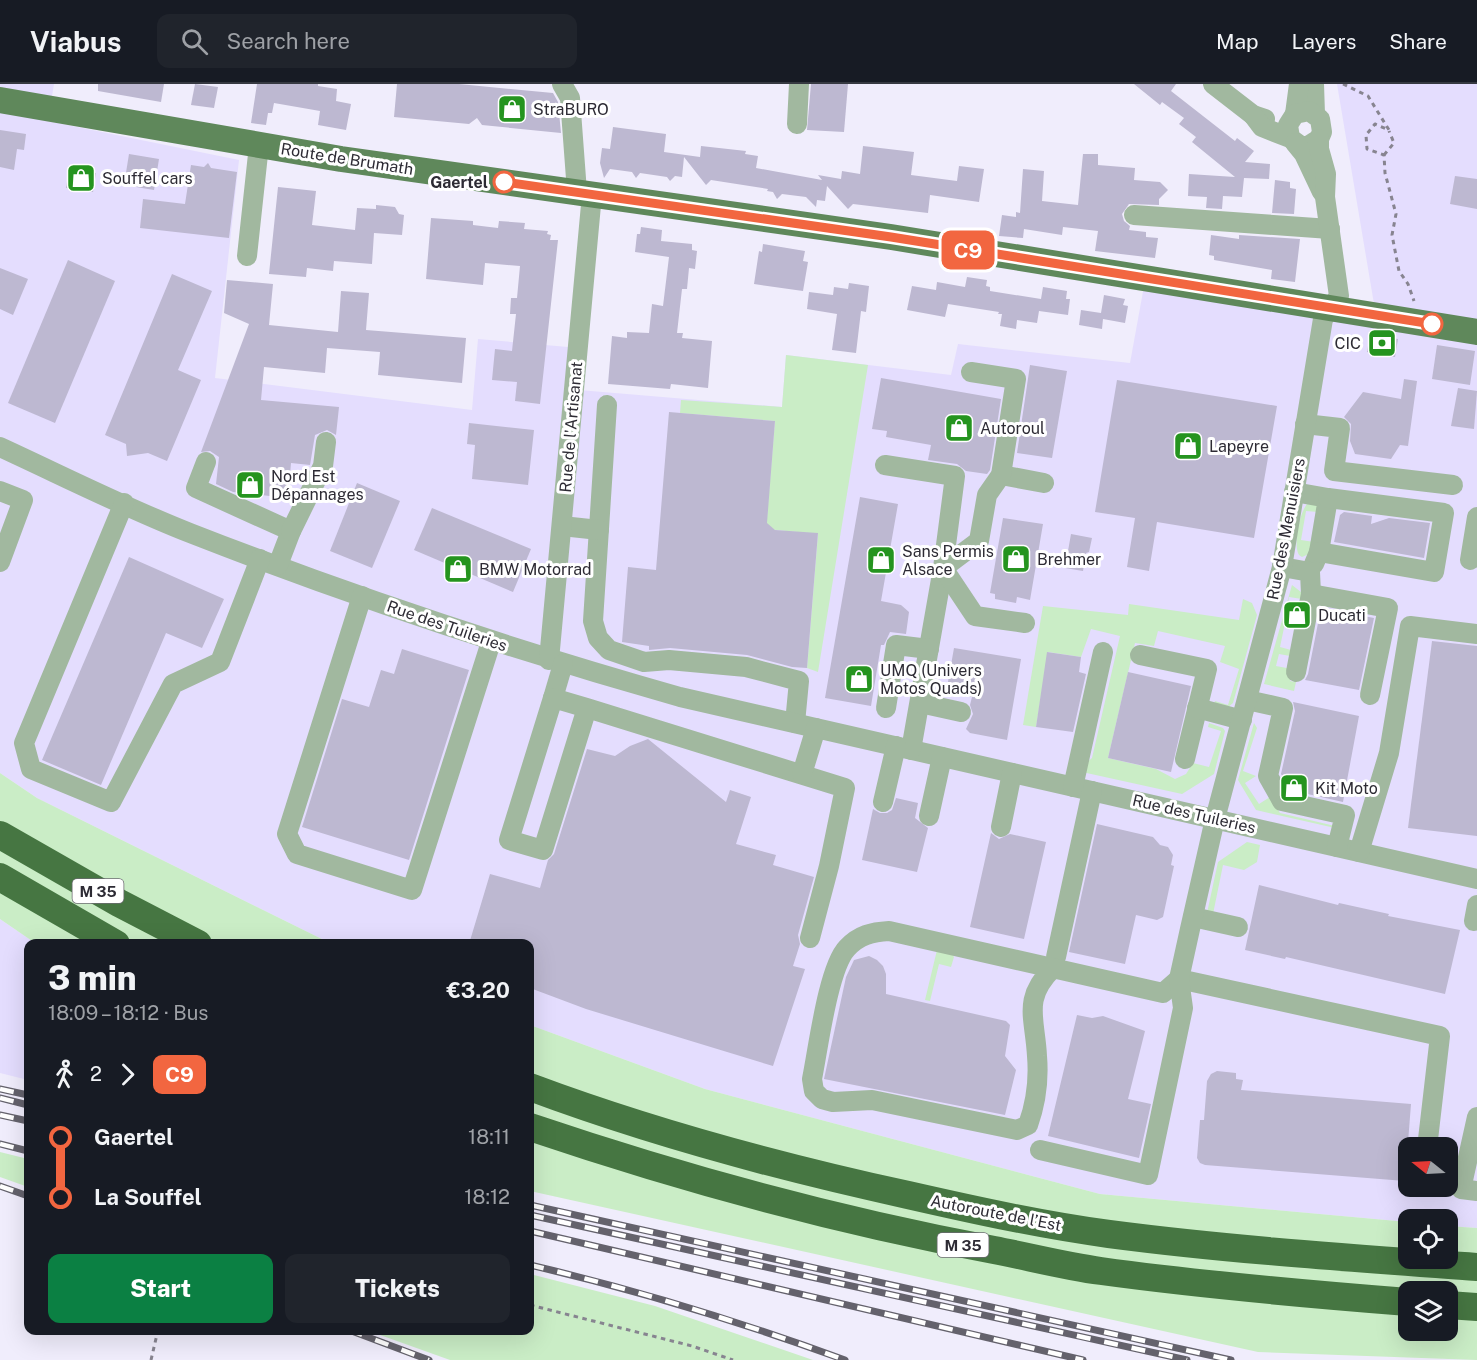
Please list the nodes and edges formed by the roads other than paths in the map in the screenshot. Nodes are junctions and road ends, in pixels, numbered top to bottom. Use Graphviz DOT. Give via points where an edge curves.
graph roads {
  1 [pos="562,84"];
  2 [pos="799,84"];
  3 [pos="1213,84"];
  4 [pos="1299,84"];
  5 [pos="1314,84"];
  6 [pos="0,91"];
  7 [pos="0,100"];
  8 [pos="52,110"];
  9 [pos="797,124"];
  10 [pos="1297,125"];
  11 [pos="259,145"];
  12 [pos="584,193"];
  13 [pos="1325,197"];
  14 [pos="1134,215"];
  15 [pos="1330,229"];
  16 [pos="247,256"];
  17 [pos="1331,308"];
  18 [pos="1477,332"];
  19 [pos="971,372"];
  20 [pos="607,405"];
  21 [pos="1305,423"];
  22 [pos="326,442"];
  23 [pos="0,447"];
  24 [pos="207,462"];
  25 [pos="885,465"];
  26 [pos="1001,475"];
  27 [pos="1044,483"];
  28 [pos="1453,485"];
  29 [pos="0,491"];
  30 [pos="1294,492"];
  31 [pos="1328,498"];
  32 [pos="124,503"];
  33 [pos="1477,517"];
  34 [pos="562,526"];
  35 [pos="599,530"];
  36 [pos="291,531"];
  37 [pos="1319,552"];
  38 [pos="1470,560"];
  39 [pos="0,562"];
  40 [pos="269,562"];
  41 [pos="1282,567"];
  42 [pos="943,568"];
  43 [pos="1310,572"];
  44 [pos="1311,594"];
  45 [pos="362,596"];
  46 [pos="1026,623"];
  47 [pos="1477,634"];
  48 [pos="491,642"];
  49 [pos="929,649"];
  50 [pos="1103,652"];
  51 [pos="1140,655"];
  52 [pos="556,662"];
  53 [pos="1296,672"];
  54 [pos="1370,695"];
  55 [pos="553,698"];
  56 [pos="1247,700"];
  57 [pos="920,703"];
  58 [pos="587,708"];
  59 [pos="886,708"];
  60 [pos="1197,708"];
  61 [pos="961,711"];
  62 [pos="1242,720"];
  63 [pos="795,723"];
  64 [pos="816,728"];
  65 [pos="904,748"];
  66 [pos="942,757"];
  67 [pos="1185,759"];
  68 [pos="1012,773"];
  69 [pos="802,774"];
  70 [pos="1083,789"];
  71 [pos="883,802"];
  72 [pos="929,816"];
  73 [pos="1215,819"];
  74 [pos="1001,827"];
  75 [pos="0,835"];
  76 [pos="1337,847"];
  77 [pos="1359,852"];
  78 [pos="0,878"];
  79 [pos="1477,879"];
  80 [pos="1193,917"];
  81 [pos="1238,927"];
  82 [pos="810,938"];
  83 [pos="107,939"];
  84 [pos="188,939"];
  85 [pos="1055,962"];
  86 [pos="1179,979"];
  87 [pos="534,1088"];
  88 [pos="1477,1117"];
  89 [pos="534,1127"];
  90 [pos="1428,1137"];
  91 [pos="1040,1150"];
  92 [pos="1477,1191"];
  93 [pos="1477,1267"];
  94 [pos="1398,1301"];
  95 [pos="1458,1306"];
  96 [pos="1477,1307"];
  1 -- 12 [label="street, Rue de l'Artisanat" via="570,98"];
  2 -- 9 [label="street"];
  3 -- 10 [label="street" via="1253,115 1262,127"];
  4 -- 10 [label="street"];
  5 -- 10 [label="street"];
  6 -- 8 [label="street" via="40,98"];
  7 -- 8 [label="main road, Route de Brumath"];
  8 -- 11 [label="main road, Route de Brumath"];
  10 -- 13 [label="street" via="1304,154"];
  10 -- 13 [label="street" via="1322,125 1319,149 1326,174"];
  11 -- 12 [label="main road, Route de Brumath"];
  11 -- 16 [label="street"];
  12 -- 17 [label="main road, Route de Brumath" via="891,237"];
  12 -- 34 [label="street, Rue de l'Artisanat"];
  13 -- 15 [label="street, Rue des Menuisiers"];
  14 -- 15 [label="street"];
  15 -- 17 [label="street, Rue des Menuisiers" via="1339,296"];
  17 -- 18 [label="main road, Route de Brumath"];
  17 -- 21 [label="street, Rue des Menuisiers" via="1323,319"];
  19 -- 26 [label="street" via="1016,379"];
  20 -- 35 [label="street"];
  21 -- 28 [label="street" via="1340,428 1334,471"];
  21 -- 30 [label="street, Rue des Menuisiers"];
  22 -- 36 [label="street" via="323,466"];
  23 -- 32 [label="street, Rue des Tuileries"];
  24 -- 36 [label="street" via="196,489"];
  25 -- 42 [label="street" via="955,476"];
  26 -- 27 [label="street"];
  26 -- 42 [label="street" via="987,495 979,541"];
  29 -- 39 [label="street" via="23,500"];
  30 -- 31 [label="street"];
  30 -- 41 [label="street, Rue des Menuisiers"];
  31 -- 37 [label="street"];
  31 -- 37 [label="street" via="1444,513 1434,572"];
  32 -- 40 [label="street, Rue des Tuileries"];
  32 -- 40 [label="street" via="24,743 31,769 111,802 173,684 220,662"];
  33 -- 38 [label="street"];
  34 -- 35 [label="street"];
  34 -- 52 [label="street, Rue de l'Artisanat"];
  35 -- 63 [label="street" via="593,621 598,638 609,650 644,662 669,660 746,667 799,681"];
  36 -- 40 [label="street"];
  37 -- 43 [label="street"];
  40 -- 45 [label="street, Rue des Tuileries"];
  41 -- 43 [label="street"];
  41 -- 56 [label="street, Rue des Menuisiers"];
  42 -- 46 [label="street" via="975,616"];
  42 -- 49 [label="street"];
  43 -- 44 [label="street"];
  44 -- 53 [label="street"];
  44 -- 54 [label="street" via="1388,608"];
  45 -- 48 [label="street, Rue des Tuileries"];
  45 -- 48 [label="street" via="287,834 297,854 412,890"];
  47 -- 77 [label="street" via="1410,626 1389,753"];
  48 -- 52 [label="street, Rue des Tuileries"];
  49 -- 57 [label="street"];
  49 -- 59 [label="street" via="896,645"];
  50 -- 70 [label="street"];
  51 -- 60 [label="street" via="1207,669"];
  52 -- 55 [label="street, Rue de l'Artisanat"];
  52 -- 63 [label="street, Rue des Tuileries" via="680,697"];
  55 -- 58 [label="street"];
  55 -- 58 [label="street, Rue de l'Artisanat" via="509,840 543,850"];
  56 -- 62 [label="street, Rue des Menuisiers"];
  56 -- 76 [label="street" via="1283,708 1268,776 1282,801 1345,814"];
  57 -- 61 [label="street"];
  57 -- 65 [label="street"];
  58 -- 69 [label="street"];
  60 -- 62 [label="street"];
  60 -- 67 [label="street"];
  62 -- 73 [label="street, Rue des Menuisiers"];
  63 -- 64 [label="street, Rue des Tuileries"];
  64 -- 65 [label="street, Rue des Tuileries"];
  64 -- 69 [label="street"];
  65 -- 66 [label="street, Rue des Tuileries"];
  65 -- 71 [label="street"];
  66 -- 68 [label="street, Rue des Tuileries"];
  66 -- 72 [label="street"];
  68 -- 70 [label="street, Rue des Tuileries"];
  68 -- 74 [label="street"];
  69 -- 82 [label="street" via="845,788"];
  70 -- 73 [label="street, Rue des Tuileries"];
  70 -- 85 [label="street"];
  73 -- 76 [label="street, Rue des Tuileries"];
  73 -- 80 [label="street, Rue des Menuisiers"];
  75 -- 84 [label="highway, M 35"];
  76 -- 77 [label="street, Rue des Tuileries"];
  77 -- 79 [label="street, Rue des Tuileries"];
  78 -- 83 [label="highway, M 35"];
  80 -- 81 [label="street"];
  80 -- 86 [label="street, Rue des Menuisiers"];
  85 -- 85 [label="street" via="889,930 858,938 845,949 832,979 812,1080 814,1091 833,1102 872,1100 1017,1130 1028,1125 1038,1088 1032,1018 1034,994"];
  85 -- 86 [label="street" via="1163,993"];
  86 -- 90 [label="street" via="1440,1036"];
  86 -- 91 [label="street" via="1183,1008 1148,1175"];
  87 -- 93 [label="highway, Autoroute de l’Est / M 35" via="745,1156 968,1208 1106,1233 1248,1250"];
  88 -- 92 [label="street" via="1461,1189"];
  89 -- 94 [label="highway, M 35" via="729,1190 958,1244 1122,1273"];
  95 -- 96 [label="highway"];
}
